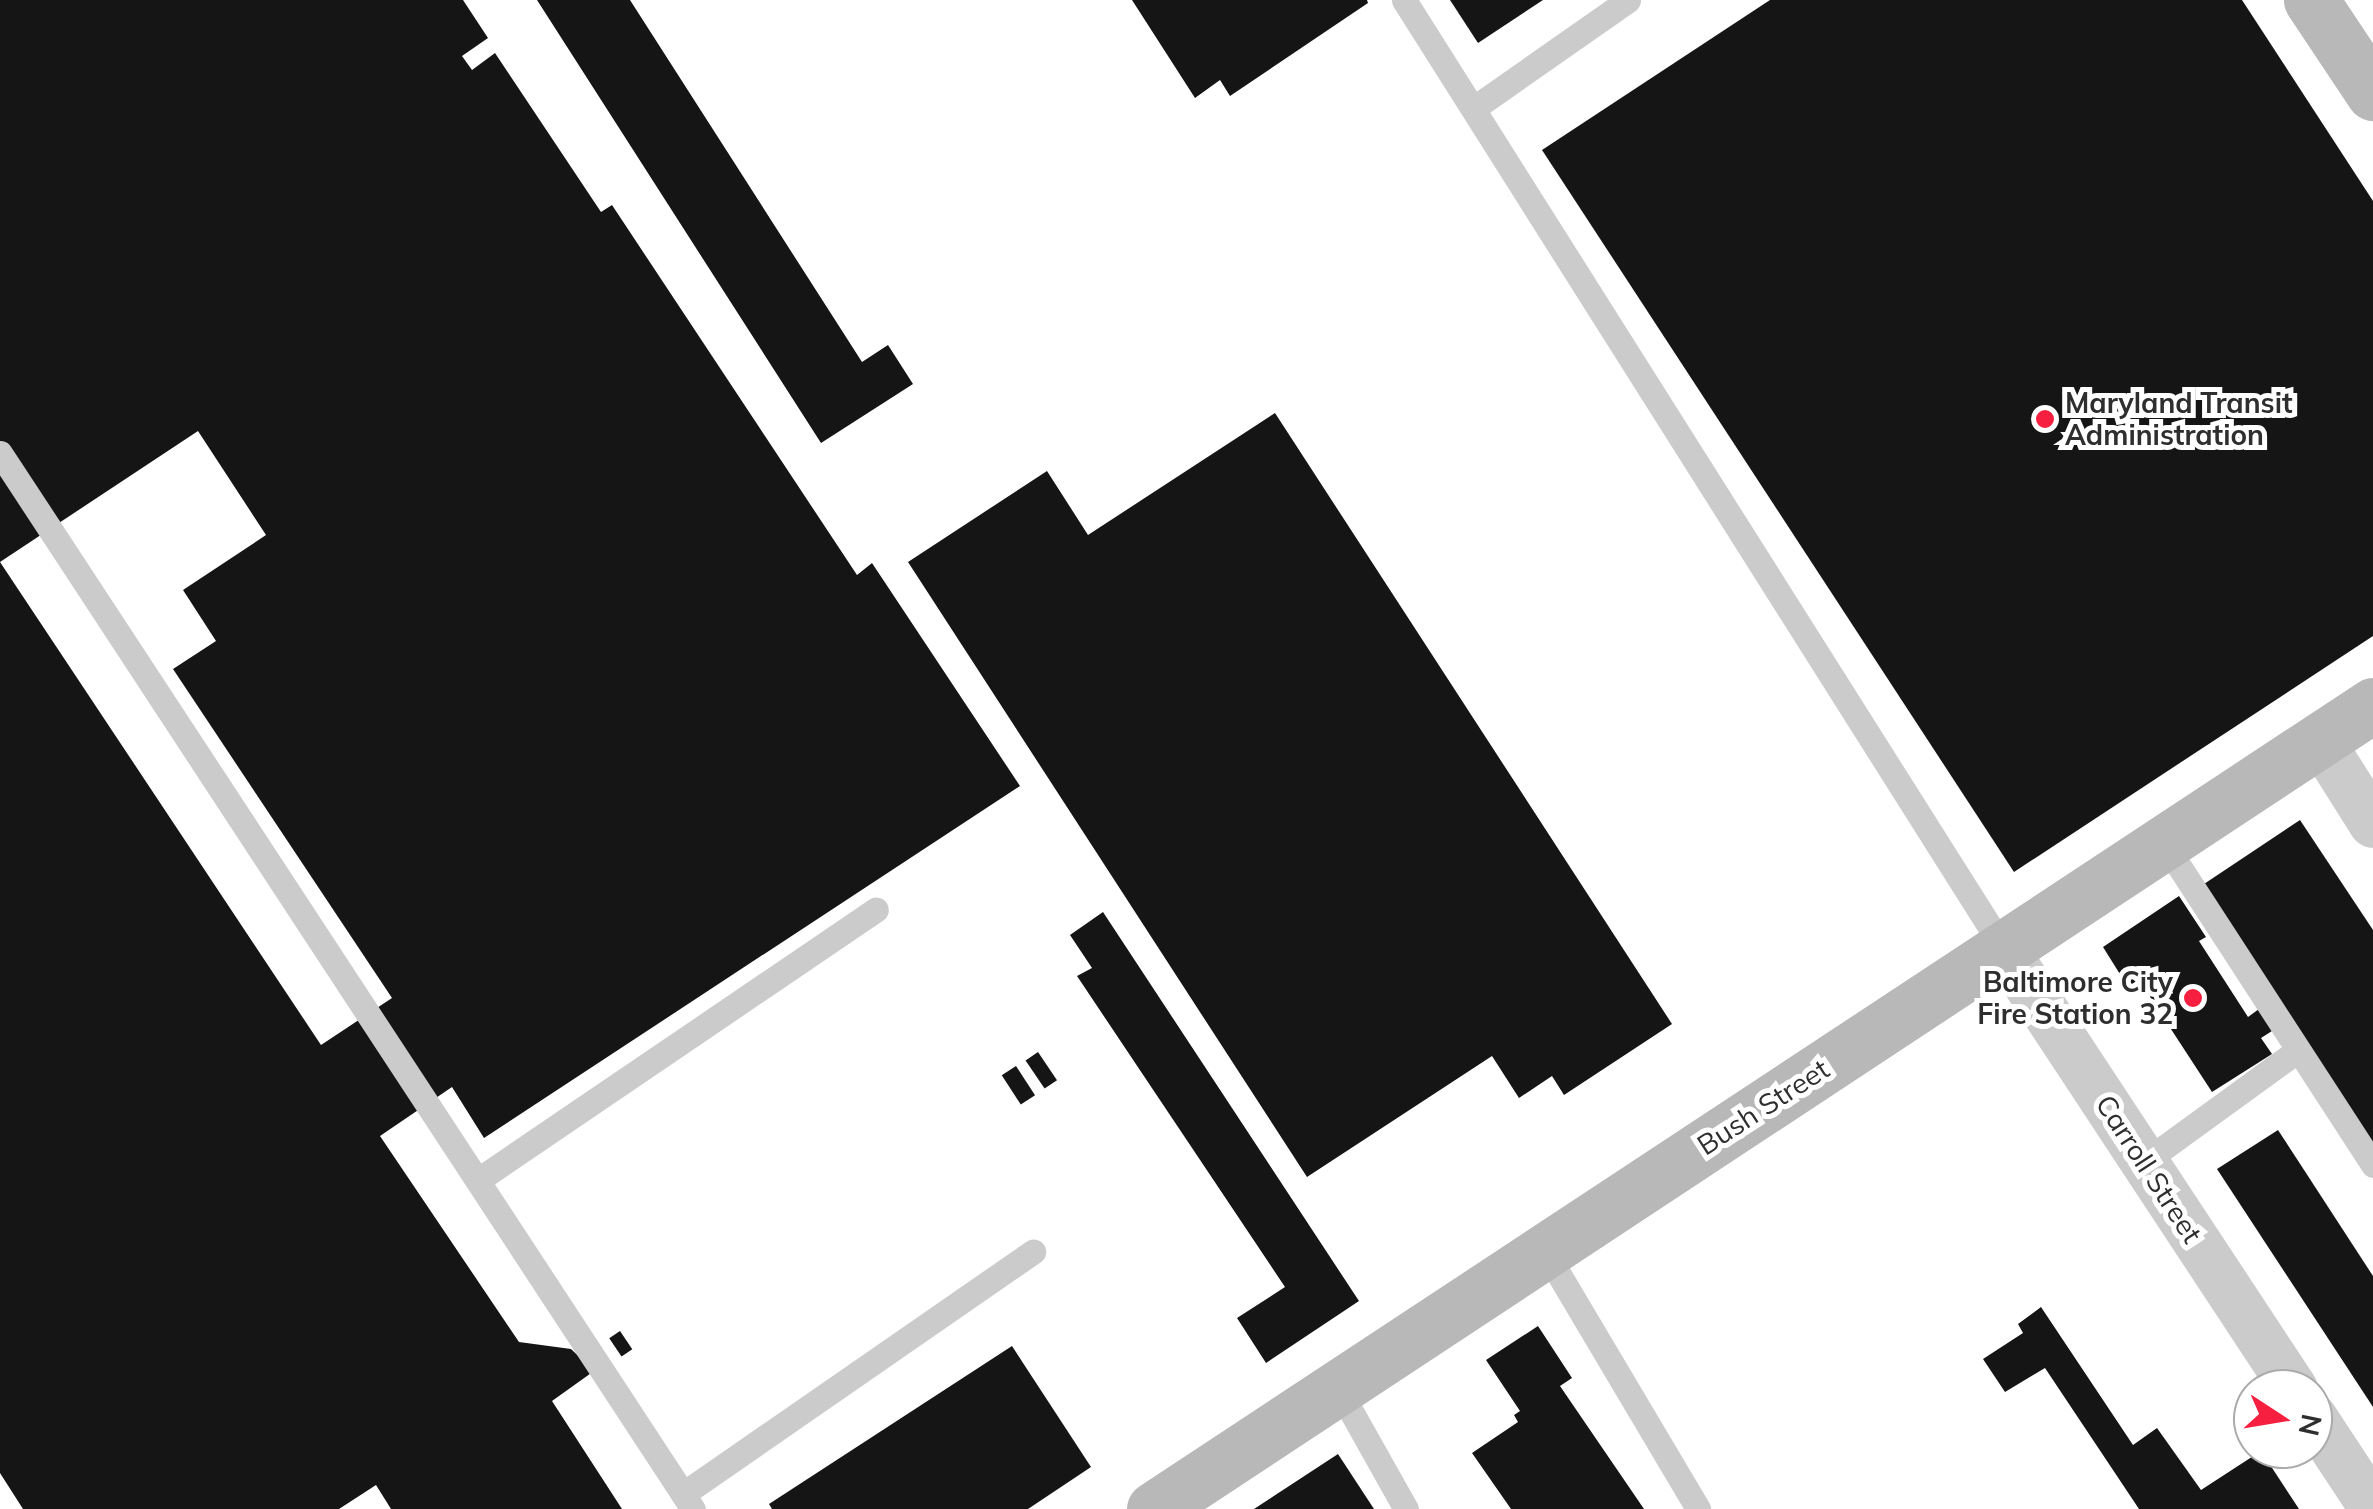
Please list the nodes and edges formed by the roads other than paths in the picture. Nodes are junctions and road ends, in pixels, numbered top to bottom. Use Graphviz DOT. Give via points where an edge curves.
graph roads {
  1 [pos="1404,0"];
  2 [pos="1628,0"];
  3 [pos="2311,0"];
  4 [pos="2373,93"];
  5 [pos="1474,108"];
  6 [pos="0,452"];
  7 [pos="2373,705"];
  8 [pos="2320,740"];
  9 [pos="2373,824"];
  10 [pos="2164,842"];
  11 [pos="876,910"];
  12 [pos="2004,948"];
  13 [pos="2298,1050"];
  14 [pos="2144,1162"];
  15 [pos="2373,1166"];
  16 [pos="478,1180"];
  17 [pos="1545,1251"];
  18 [pos="1033,1252"];
  19 [pos="2281,1369"];
  20 [pos="1338,1388"];
  21 [pos="2333,1447"];
  22 [pos="688,1502"];
  23 [pos="2373,1508"];
  24 [pos="1154,1509"];
  25 [pos="1406,1509"];
  26 [pos="1698,1509"];
  1 -- 5 [label="lane"];
  2 -- 5 [label="lane"];
  3 -- 4 [label="street"];
  5 -- 12 [label="lane"];
  6 -- 16 [label="lane"];
  7 -- 8 [label="street, Bush Street"];
  8 -- 9 [label="street"];
  8 -- 10 [label="street, Bush Street"];
  10 -- 12 [label="street, Bush Street"];
  10 -- 13 [label="lane"];
  11 -- 16 [label="lane"];
  12 -- 14 [label="street, Carroll Street"];
  12 -- 17 [label="street, Bush Street"];
  13 -- 14 [label="lane"];
  13 -- 15 [label="lane"];
  14 -- 19 [label="street, Carroll Street"];
  16 -- 22 [label="lane"];
  17 -- 20 [label="street, Bush Street"];
  17 -- 26 [label="lane"];
  18 -- 22 [label="lane"];
  20 -- 24 [label="street, Bush Street"];
  20 -- 25 [label="lane"];
  21 -- 23 [label="street"];
}
